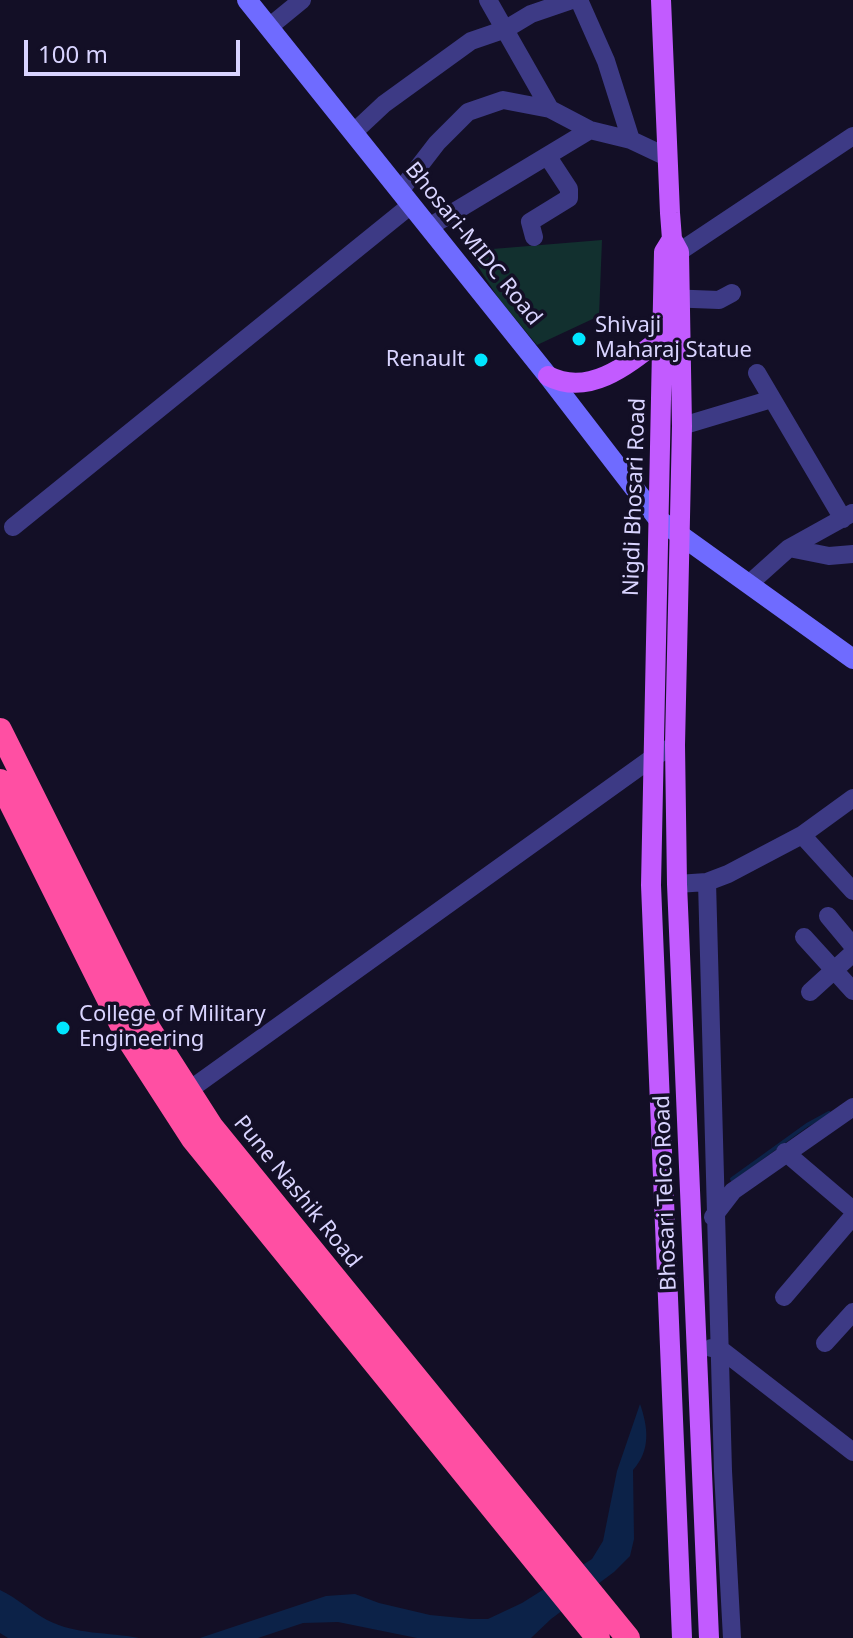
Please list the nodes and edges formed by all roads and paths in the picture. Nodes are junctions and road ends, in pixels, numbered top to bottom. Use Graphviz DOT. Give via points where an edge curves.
graph roads {
  1 [pos="247,0"];
  2 [pos="302,0"];
  3 [pos="488,0"];
  4 [pos="572,0"];
  5 [pos="579,0"];
  6 [pos="661,0"];
  7 [pos="269,27"];
  8 [pos="506,29"];
  9 [pos="550,109"];
  10 [pos="590,130"];
  11 [pos="353,133"];
  12 [pos="853,136"];
  13 [pos="631,140"];
  14 [pos="548,157"];
  15 [pos="667,157"];
  16 [pos="405,198"];
  17 [pos="429,227"];
  18 [pos="534,237"];
  19 [pos="672,248"];
  20 [pos="732,293"];
  21 [pos="672,298"];
  22 [pos="664,336"];
  23 [pos="757,373"];
  24 [pos="548,376"];
  25 [pos="772,399"];
  26 [pos="682,426"];
  27 [pos="848,516"];
  28 [pos="658,519"];
  29 [pos="13,527"];
  30 [pos="679,534"];
  31 [pos="789,548"];
  32 [pos="853,554"];
  33 [pos="750,583"];
  34 [pos="853,659"];
  35 [pos="0,730"];
  36 [pos="675,745"];
  37 [pos="652,758"];
  38 [pos="0,781"];
  39 [pos="853,798"];
  40 [pos="802,835"];
  41 [pos="707,882"];
  42 [pos="677,884"];
  43 [pos="853,891"];
  44 [pos="828,916"];
  45 [pos="804,937"];
  46 [pos="853,946"];
  47 [pos="853,953"];
  48 [pos="834,970"];
  49 [pos="853,991"];
  50 [pos="810,992"];
  51 [pos="179,1097"];
  52 [pos="853,1107"];
  53 [pos="785,1152"];
  54 [pos="853,1213"];
  55 [pos="716,1214"];
  56 [pos="692,1245"];
  57 [pos="784,1297"];
  58 [pos="853,1312"];
  59 [pos="825,1343"];
  60 [pos="696,1347"];
  61 [pos="719,1348"];
  62 [pos="853,1452"];
  63 [pos="598,1638"];
  64 [pos="628,1638"];
  65 [pos="682,1638"];
  66 [pos="709,1638"];
  67 [pos="732,1638"];
  1 -- 7 [label="street, Bhosari-MIDC Road"];
  2 -- 7 [label="street"];
  3 -- 8 [label="street"];
  4 -- 8 [label="street"];
  5 -- 13 [label="street" via="606,61"];
  6 -- 15 [label="main road, Nigdi Bhosari Road"];
  7 -- 11 [label="street, Bhosari-MIDC Road"];
  8 -- 9 [label="street"];
  8 -- 11 [label="street" via="471,41"];
  9 -- 10 [label="street"];
  9 -- 16 [label="street" via="503,100 468,112 437,143"];
  10 -- 13 [label="street"];
  10 -- 14 [label="street"];
  11 -- 16 [label="street, Bhosari-MIDC Road"];
  12 -- 19 [label="street"];
  13 -- 15 [label="street"];
  14 -- 17 [label="street"];
  14 -- 18 [label="street" via="569,189 569,198 530,222"];
  15 -- 19 [label="main road, Nigdi Bhosari Road"];
  16 -- 17 [label="street, Bhosari-MIDC Road"];
  16 -- 29 [label="street"];
  17 -- 24 [label="street, Bhosari-MIDC Road"];
  19 -- 21 [label="main road, Nigdi Bhosari Road"];
  20 -- 21 [label="street" via="719,300"];
  21 -- 22 [label="main road, Nigdi Bhosari Road"];
  21 -- 26 [label="main road, Nigdi Bhosari Road"];
  22 -- 24 [label="main road" via="600,378 571,384"];
  22 -- 28 [label="main road, Nigdi Bhosari Road"];
  23 -- 25 [label="street"];
  24 -- 28 [label="street, Bhosari-MIDC Road"];
  25 -- 26 [label="street"];
  25 -- 27 [label="street"];
  26 -- 30 [label="main road, Nigdi Bhosari Road"];
  27 -- 31 [label="street"];
  28 -- 30 [label="street, Bhosari-MIDC Road"];
  28 -- 37 [label="main road, Nigdi Bhosari Road"];
  30 -- 33 [label="street, Bhosari-MIDC Road"];
  30 -- 36 [label="main road, Nigdi Bhosari Road"];
  31 -- 32 [label="street" via="829,556"];
  31 -- 33 [label="street"];
  33 -- 34 [label="street, Bhosari-MIDC Road"];
  35 -- 51 [label="highway, Pune Nashik Road"];
  36 -- 37 [label="street"];
  36 -- 42 [label="main road, Bhosari Telco Road"];
  37 -- 51 [label="street"];
  37 -- 65 [label="main road, Bhosari Telco Road" via="651,885"];
  38 -- 51 [label="highway, Pune Nashik Road" via="129,1040"];
  39 -- 40 [label="street"];
  40 -- 41 [label="street"];
  40 -- 43 [label="street"];
  41 -- 42 [label="street"];
  41 -- 55 [label="street"];
  42 -- 56 [label="main road, Bhosari Telco Road"];
  44 -- 46 [label="street"];
  45 -- 48 [label="street"];
  47 -- 48 [label="street"];
  48 -- 49 [label="street"];
  48 -- 50 [label="street"];
  51 -- 63 [label="highway, Pune Nashik Road" via="193,1139"];
  51 -- 64 [label="highway, Pune Nashik Road" via="211,1126"];
  52 -- 53 [label="street"];
  53 -- 54 [label="street"];
  53 -- 55 [label="street" via="733,1191"];
  54 -- 57 [label="street"];
  55 -- 56 [label="street"];
  55 -- 61 [label="street"];
  56 -- 60 [label="main road, Bhosari Telco Road"];
  58 -- 59 [label="street"];
  60 -- 61 [label="street"];
  60 -- 66 [label="main road, Bhosari Telco Road"];
  61 -- 62 [label="street"];
  61 -- 67 [label="street"];
}
